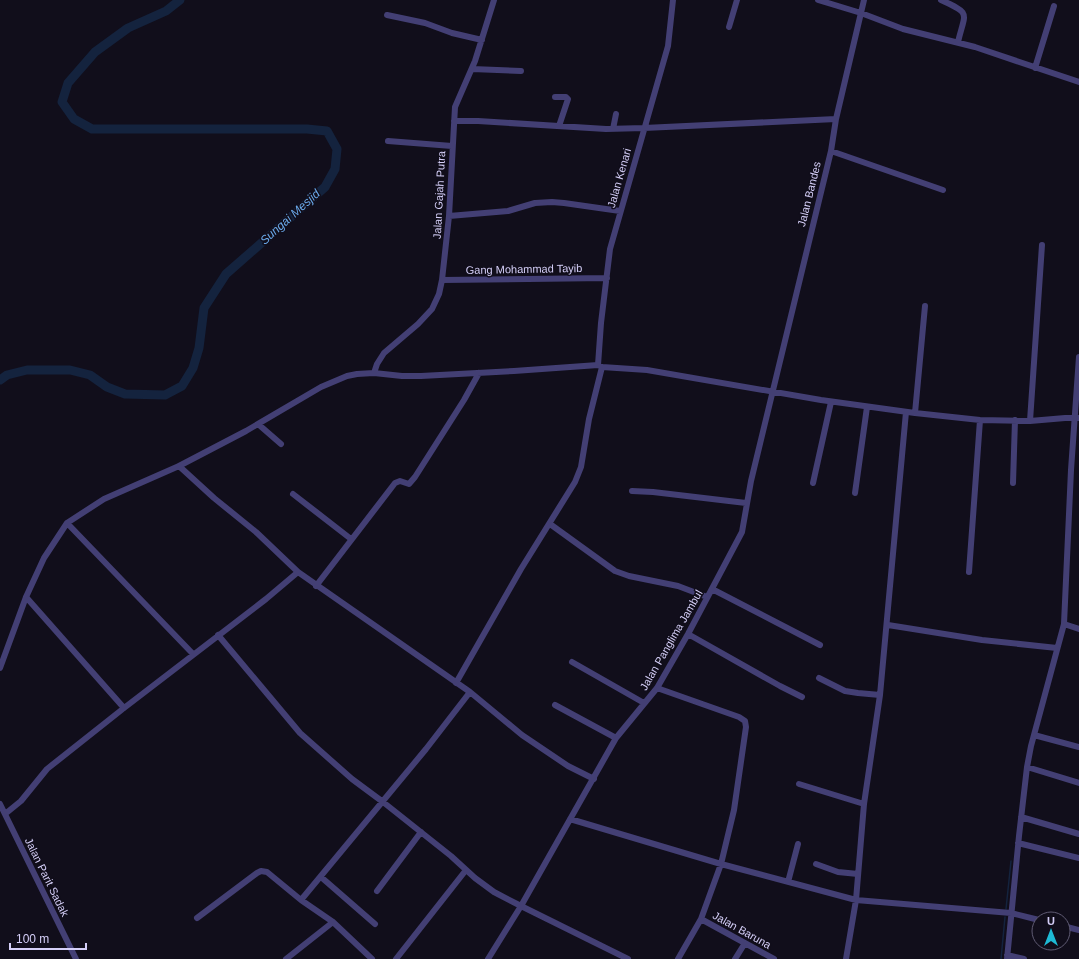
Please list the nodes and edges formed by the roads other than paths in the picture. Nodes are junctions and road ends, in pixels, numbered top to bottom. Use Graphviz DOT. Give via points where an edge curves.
graph roads {
  1 [pos="494,0"];
  2 [pos="673,0"];
  3 [pos="737,0"];
  4 [pos="818,0"];
  5 [pos="864,0"];
  6 [pos="941,0"];
  7 [pos="1054,6"];
  8 [pos="861,13"];
  9 [pos="387,15"];
  10 [pos="729,27"];
  11 [pos="482,40"];
  12 [pos="958,42"];
  13 [pos="1035,68"];
  14 [pos="472,69"];
  15 [pos="521,70"];
  16 [pos="1079,82"];
  17 [pos="555,97"];
  18 [pos="616,114"];
  19 [pos="836,119"];
  20 [pos="454,121"];
  21 [pos="559,126"];
  22 [pos="644,128"];
  23 [pos="613,129"];
  24 [pos="388,141"];
  25 [pos="452,146"];
  26 [pos="830,151"];
  27 [pos="944,190"];
  28 [pos="620,211"];
  29 [pos="450,216"];
  30 [pos="1042,245"];
  31 [pos="607,278"];
  32 [pos="442,280"];
  33 [pos="925,306"];
  34 [pos="1079,357"];
  35 [pos="600,366"];
  36 [pos="374,373"];
  37 [pos="478,373"];
  38 [pos="772,392"];
  39 [pos="831,402"];
  40 [pos="867,407"];
  41 [pos="906,412"];
  42 [pos="915,413"];
  43 [pos="1073,418"];
  44 [pos="980,420"];
  45 [pos="1016,420"];
  46 [pos="1030,421"];
  47 [pos="258,424"];
  48 [pos="281,444"];
  49 [pos="180,466"];
  50 [pos="813,483"];
  51 [pos="1013,483"];
  52 [pos="632,491"];
  53 [pos="855,493"];
  54 [pos="293,494"];
  55 [pos="746,503"];
  56 [pos="67,523"];
  57 [pos="550,524"];
  58 [pos="351,539"];
  59 [pos="298,572"];
  60 [pos="969,572"];
  61 [pos="316,586"];
  62 [pos="712,589"];
  63 [pos="26,597"];
  64 [pos="707,597"];
  65 [pos="1064,624"];
  66 [pos="888,625"];
  67 [pos="1079,629"];
  68 [pos="688,634"];
  69 [pos="218,635"];
  70 [pos="820,645"];
  71 [pos="1057,648"];
  72 [pos="194,654"];
  73 [pos="572,662"];
  74 [pos="0,668"];
  75 [pos="819,678"];
  76 [pos="456,683"];
  77 [pos="657,688"];
  78 [pos="470,692"];
  79 [pos="880,695"];
  80 [pos="802,697"];
  81 [pos="644,703"];
  82 [pos="555,705"];
  83 [pos="124,708"];
  84 [pos="1034,735"];
  85 [pos="616,738"];
  86 [pos="1079,747"];
  87 [pos="1027,767"];
  88 [pos="594,779"];
  89 [pos="1079,783"];
  90 [pos="799,784"];
  91 [pos="384,802"];
  92 [pos="0,804"];
  93 [pos="864,804"];
  94 [pos="5,814"];
  95 [pos="1021,817"];
  96 [pos="570,819"];
  97 [pos="421,832"];
  98 [pos="1079,834"];
  99 [pos="1018,843"];
  100 [pos="798,844"];
  101 [pos="1079,858"];
  102 [pos="721,864"];
  103 [pos="816,864"];
  104 [pos="466,870"];
  105 [pos="858,874"];
  106 [pos="321,877"];
  107 [pos="788,882"];
  108 [pos="376,891"];
  109 [pos="301,900"];
  110 [pos="856,900"];
  111 [pos="521,906"];
  112 [pos="1011,913"];
  113 [pos="196,918"];
  114 [pos="1031,918"];
  115 [pos="702,919"];
  116 [pos="333,922"];
  117 [pos="375,924"];
  118 [pos="744,943"];
  119 [pos="1007,957"];
  120 [pos="76,959"];
  121 [pos="286,959"];
  122 [pos="372,959"];
  123 [pos="396,959"];
  124 [pos="488,959"];
  125 [pos="628,959"];
  126 [pos="678,959"];
  127 [pos="735,959"];
  128 [pos="774,959"];
  129 [pos="846,959"];
  130 [pos="1024,959"];
  1 -- 11 [label="street, Jalan Gajah Putra"];
  2 -- 22 [label="street, Jalan Kenari" via="668,46"];
  3 -- 10 [label="street"];
  4 -- 8 [label="street"];
  5 -- 8 [label="street, Jalan Bandes"];
  6 -- 12 [label="street" via="960,9 963,14 964,23"];
  7 -- 13 [label="street"];
  8 -- 12 [label="street" via="903,29"];
  8 -- 19 [label="street, Jalan Bandes"];
  9 -- 11 [label="street"];
  11 -- 14 [label="street, Jalan Gajah Putra"];
  12 -- 13 [label="street"];
  13 -- 16 [label="street"];
  14 -- 15 [label="street"];
  14 -- 20 [label="street, Jalan Gajah Putra" via="455,107"];
  17 -- 21 [label="street" via="566,97 568,100"];
  18 -- 23 [label="street"];
  19 -- 22 [label="street"];
  19 -- 26 [label="street, Jalan Bandes"];
  20 -- 21 [label="street"];
  20 -- 25 [label="street, Jalan Gajah Putra"];
  21 -- 23 [label="street"];
  22 -- 23 [label="street"];
  22 -- 28 [label="street, Jalan Kenari"];
  24 -- 25 [label="street"];
  25 -- 29 [label="street, Jalan Gajah Putra"];
  26 -- 27 [label="street"];
  26 -- 38 [label="street, Jalan Bandes"];
  28 -- 29 [label="street" via="552,202 535,203 508,211"];
  28 -- 31 [label="street, Jalan Kenari" via="610,249"];
  29 -- 32 [label="street, Jalan Gajah Putra"];
  30 -- 46 [label="street"];
  31 -- 32 [label="street, Gang Mohammad Tayib"];
  31 -- 35 [label="street, Jalan Kenari" via="601,323"];
  32 -- 36 [label="street, Jalan Gajah Putra" via="432,309 384,353"];
  33 -- 42 [label="street"];
  34 -- 43 [label="street"];
  35 -- 37 [label="street"];
  35 -- 38 [label="street" via="647,370"];
  35 -- 57 [label="street, Jalan Kenari" via="581,467 572,488"];
  36 -- 37 [label="street" via="402,376"];
  36 -- 47 [label="street" via="347,376 321,387"];
  37 -- 58 [label="street" via="464,400 413,480 408,484 398,481 395,483"];
  38 -- 39 [label="street"];
  38 -- 55 [label="street, Jalan Panglima Jambul"];
  39 -- 40 [label="street"];
  39 -- 50 [label="street"];
  40 -- 41 [label="street"];
  40 -- 53 [label="street"];
  41 -- 42 [label="street"];
  41 -- 66 [label="street"];
  42 -- 44 [label="street"];
  43 -- 46 [label="street"];
  43 -- 65 [label="street"];
  44 -- 45 [label="street"];
  44 -- 60 [label="street"];
  45 -- 46 [label="street"];
  45 -- 51 [label="street"];
  47 -- 48 [label="street"];
  47 -- 49 [label="street"];
  49 -- 56 [label="street" via="104,499"];
  49 -- 59 [label="street"];
  52 -- 55 [label="street"];
  54 -- 58 [label="street"];
  55 -- 62 [label="street, Jalan Panglima Jambul" via="742,532"];
  56 -- 63 [label="street" via="44,558"];
  56 -- 72 [label="street"];
  57 -- 64 [label="street" via="615,571 678,586"];
  57 -- 76 [label="street, Jalan Kenari" via="521,569"];
  58 -- 61 [label="street"];
  59 -- 61 [label="street"];
  59 -- 69 [label="street"];
  61 -- 76 [label="street"];
  62 -- 64 [label="street, Jalan Panglima Jambul"];
  62 -- 70 [label="street"];
  63 -- 74 [label="street"];
  63 -- 83 [label="street"];
  64 -- 68 [label="street, Jalan Panglima Jambul"];
  65 -- 67 [label="street"];
  65 -- 71 [label="street"];
  66 -- 71 [label="street" via="982,640"];
  66 -- 79 [label="street"];
  68 -- 77 [label="street, Jalan Panglima Jambul"];
  68 -- 80 [label="street"];
  69 -- 72 [label="street"];
  69 -- 91 [label="street" via="300,733 352,779"];
  71 -- 84 [label="street"];
  72 -- 83 [label="street"];
  73 -- 81 [label="street"];
  75 -- 79 [label="street" via="844,691"];
  76 -- 78 [label="street"];
  77 -- 81 [label="street, Jalan Panglima Jambul"];
  77 -- 102 [label="street" via="745,721 734,810"];
  78 -- 88 [label="street" via="522,735 568,766"];
  78 -- 91 [label="street"];
  79 -- 93 [label="street"];
  81 -- 85 [label="street, Jalan Panglima Jambul"];
  82 -- 85 [label="street"];
  83 -- 94 [label="street" via="47,769 21,801"];
  84 -- 86 [label="street"];
  84 -- 87 [label="street"];
  85 -- 88 [label="street, Jalan Panglima Jambul"];
  87 -- 89 [label="street"];
  87 -- 95 [label="street"];
  88 -- 96 [label="street, Jalan Panglima Jambul"];
  90 -- 93 [label="street"];
  91 -- 97 [label="street"];
  91 -- 106 [label="street"];
  92 -- 94 [label="street, Jalan Parit Sadak"];
  93 -- 105 [label="street"];
  94 -- 120 [label="street, Jalan Parit Sadak"];
  95 -- 98 [label="street"];
  95 -- 99 [label="street"];
  96 -- 102 [label="street"];
  96 -- 111 [label="street, Jalan Panglima Jambul"];
  97 -- 104 [label="street"];
  97 -- 108 [label="street"];
  99 -- 101 [label="street"];
  99 -- 112 [label="street"];
  100 -- 107 [label="street"];
  102 -- 107 [label="street"];
  102 -- 115 [label="street"];
  103 -- 105 [label="street" via="838,872"];
  104 -- 111 [label="street" via="494,892"];
  104 -- 123 [label="street"];
  105 -- 110 [label="street"];
  106 -- 109 [label="street"];
  106 -- 117 [label="street"];
  107 -- 110 [label="street"];
  109 -- 113 [label="street" via="267,872 262,871"];
  109 -- 116 [label="street"];
  110 -- 112 [label="street"];
  110 -- 129 [label="street"];
  111 -- 124 [label="street, Jalan Panglima Jambul"];
  111 -- 125 [label="street"];
  112 -- 114 [label="street"];
  112 -- 119 [label="street"];
  115 -- 118 [label="street, Jalan Baruna"];
  115 -- 126 [label="street"];
  116 -- 121 [label="street"];
  116 -- 122 [label="street"];
  118 -- 127 [label="street"];
  118 -- 128 [label="street, Jalan Baruna"];
  119 -- 130 [label="street"];
}
